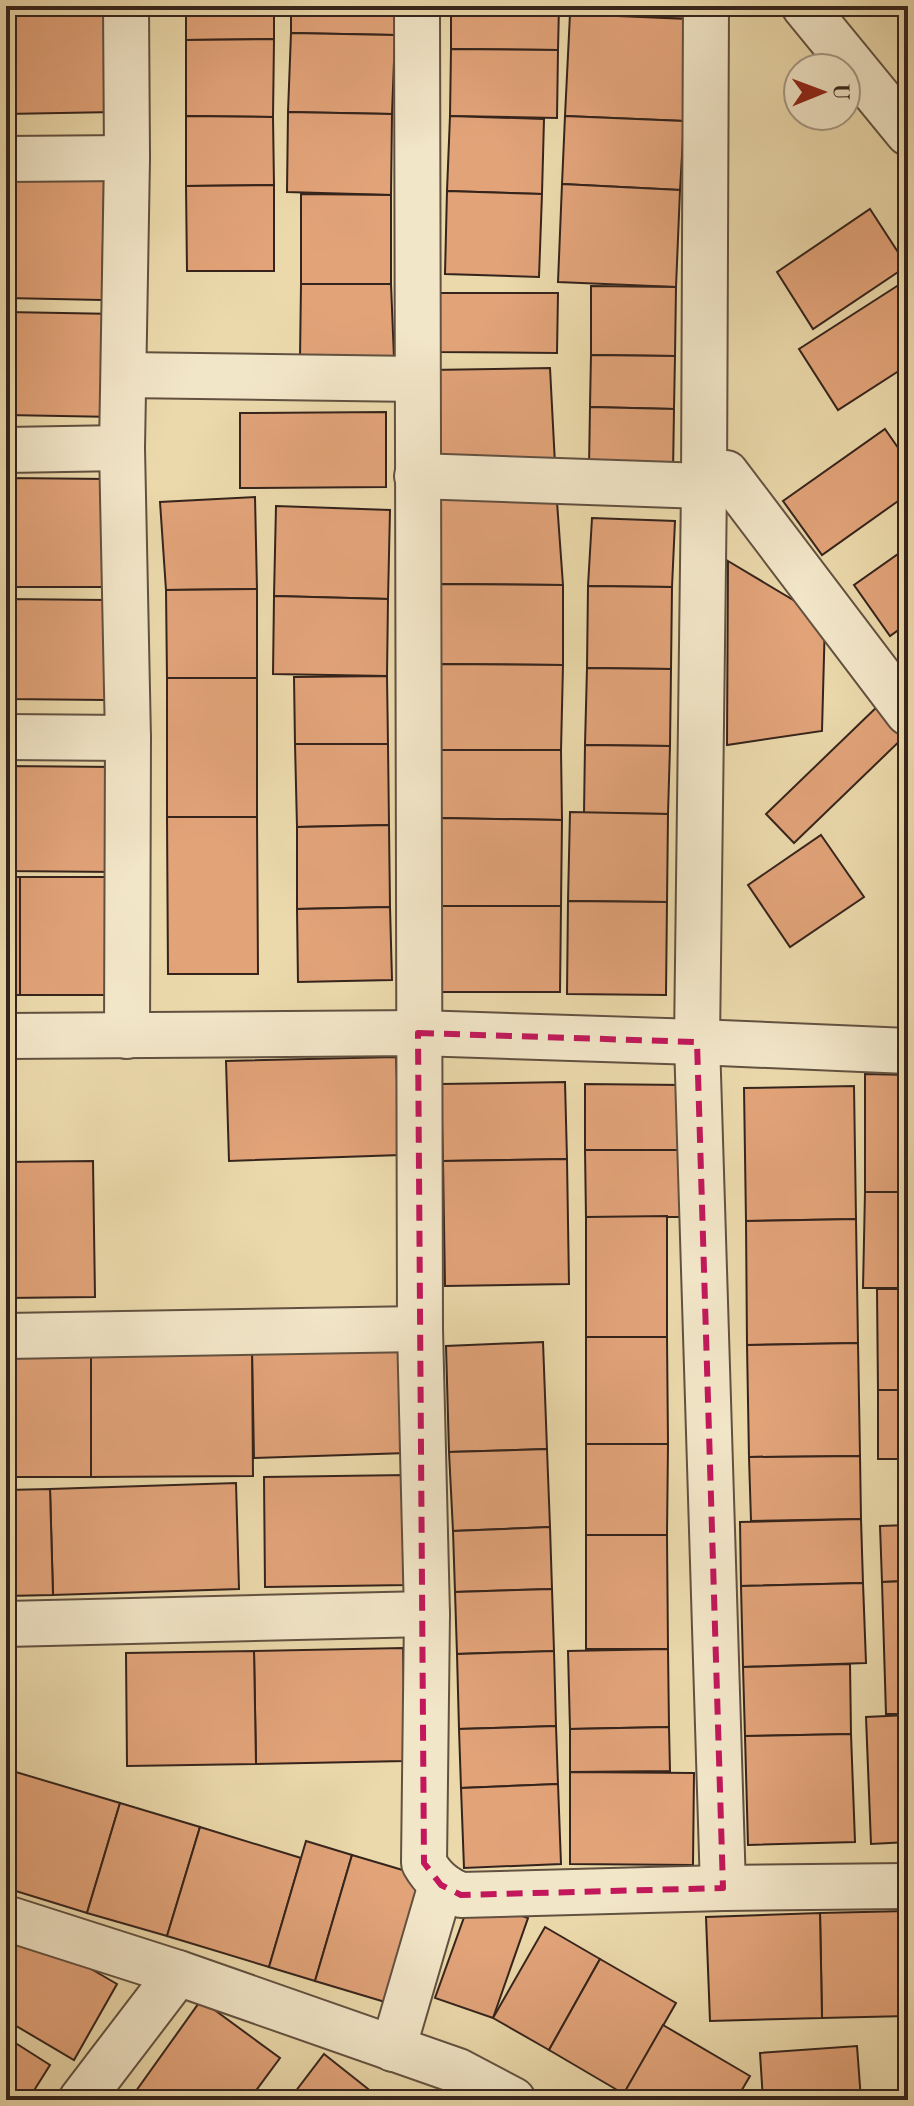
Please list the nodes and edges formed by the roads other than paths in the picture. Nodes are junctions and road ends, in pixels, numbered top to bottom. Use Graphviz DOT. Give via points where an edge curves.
graph roads {
  1 [pos="126,6"];
  2 [pos="417,6"];
  3 [pos="706,6"];
  4 [pos="804,6"];
  5 [pos="908,133"];
  6 [pos="127,158"];
  7 [pos="6,159"];
  8 [pos="124,375"];
  9 [pos="417,379"];
  10 [pos="122,448"];
  11 [pos="6,450"];
  12 [pos="417,476"];
  13 [pos="715,480"];
  14 [pos="908,713"];
  15 [pos="6,737"];
  16 [pos="128,738"];
  17 [pos="418,1033"];
  18 [pos="6,1036"];
  19 [pos="127,1036"];
  20 [pos="697,1042"];
  21 [pos="908,1051"];
  22 [pos="420,1329"];
  23 [pos="6,1336"];
  24 [pos="427,1614"];
  25 [pos="6,1624"];
  26 [pos="441,1885"];
  27 [pos="908,1886"];
  28 [pos="723,1888"];
  29 [pos="6,1918"];
  30 [pos="178,1973"];
  31 [pos="393,2049"];
  32 [pos="446,2085"];
  33 [pos="81,2100"];
  34 [pos="513,2100"];
  1 -- 6 [label="street"];
  2 -- 9 [label="street"];
  3 -- 13 [label="street"];
  4 -- 5 [label="street"];
  6 -- 7 [label="street"];
  6 -- 8 [label="street"];
  8 -- 9 [label="street"];
  8 -- 10 [label="street"];
  9 -- 12 [label="street"];
  10 -- 11 [label="street"];
  10 -- 16 [label="street"];
  12 -- 13 [label="street"];
  12 -- 17 [label="street"];
  13 -- 14 [label="street"];
  13 -- 20 [label="street"];
  15 -- 16 [label="street"];
  16 -- 19 [label="street"];
  17 -- 19 [label="street"];
  17 -- 20 [label="street"];
  17 -- 22 [label="street"];
  18 -- 19 [label="street"];
  20 -- 21 [label="street"];
  20 -- 28 [label="street"];
  22 -- 23 [label="street"];
  22 -- 24 [label="street"];
  24 -- 25 [label="street"];
  24 -- 26 [label="street" via="424,1863"];
  26 -- 28 [label="street" via="461,1895"];
  26 -- 31 [label="street"];
  27 -- 28 [label="street"];
  29 -- 30 [label="street"];
  30 -- 31 [label="street"];
  30 -- 33 [label="street"];
  31 -- 32 [label="street"];
  32 -- 34 [label="street"];
}
